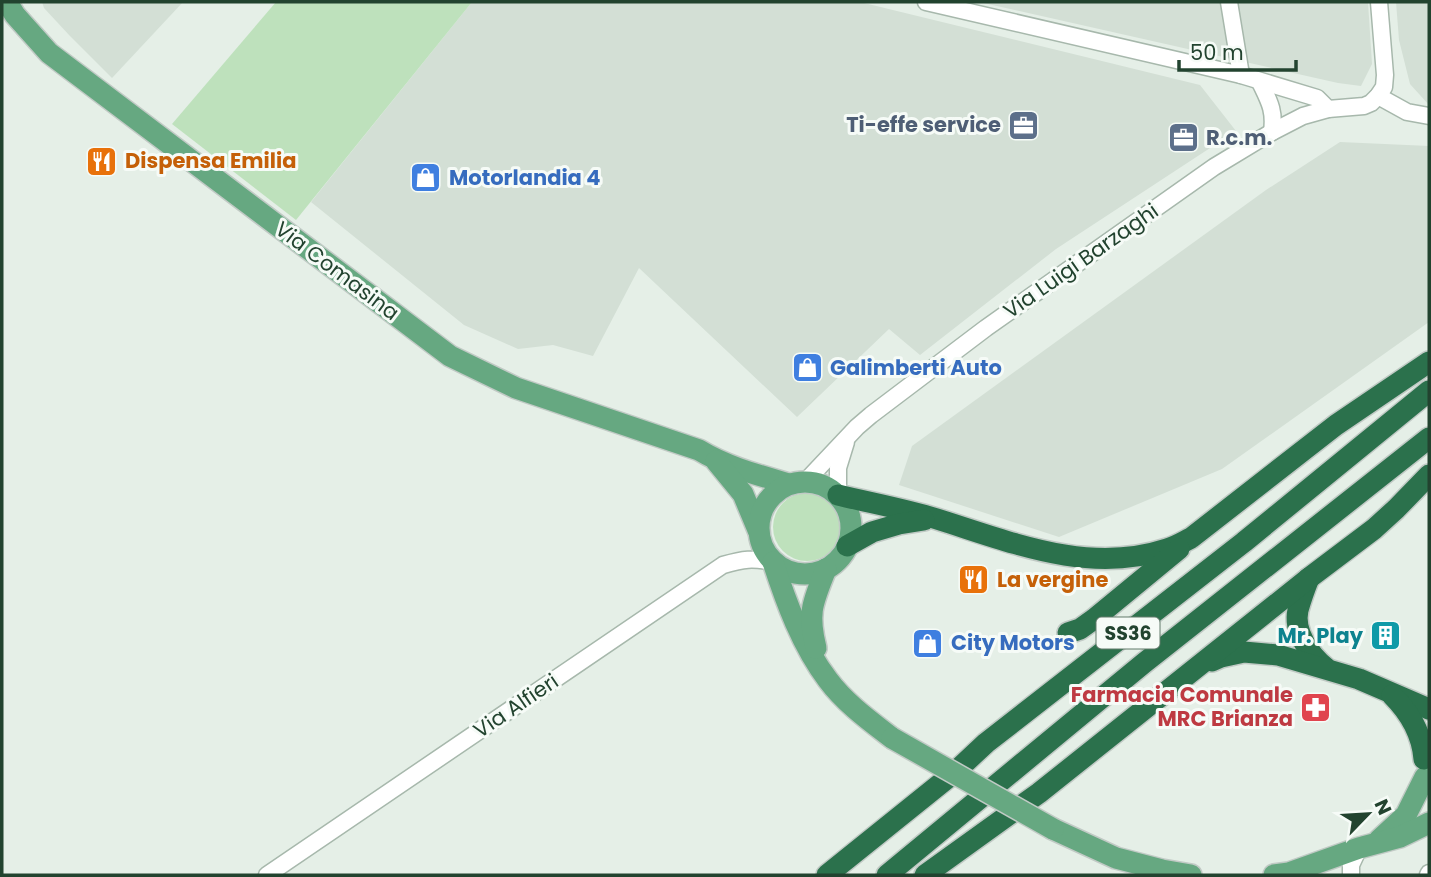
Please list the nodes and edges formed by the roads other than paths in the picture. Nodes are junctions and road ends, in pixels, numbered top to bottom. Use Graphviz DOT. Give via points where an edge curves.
graph roads {
  1 [pos="7,2"];
  2 [pos="926,2"];
  3 [pos="1229,2"];
  4 [pos="1379,2"];
  5 [pos="1241,75"];
  6 [pos="1259,82"];
  7 [pos="1378,96"];
  8 [pos="1328,109"];
  9 [pos="1429,116"];
  10 [pos="1272,132"];
  11 [pos="1429,362"];
  12 [pos="1429,391"];
  13 [pos="849,436"];
  14 [pos="1429,438"];
  15 [pos="715,460"];
  16 [pos="1429,475"];
  17 [pos="798,483"];
  18 [pos="838,495"];
  19 [pos="933,518"];
  20 [pos="758,530"];
  21 [pos="1191,538"];
  22 [pos="847,546"];
  23 [pos="773,562"];
  24 [pos="826,569"];
  25 [pos="1309,578"];
  26 [pos="1068,633"];
  27 [pos="1198,667"];
  28 [pos="1328,670"];
  29 [pos="828,680"];
  30 [pos="1388,691"];
  31 [pos="1429,709"];
  32 [pos="1427,767"];
  33 [pos="1429,823"];
  34 [pos="1367,846"];
  35 [pos="1282,874"];
  36 [pos="267,875"];
  37 [pos="827,875"];
  38 [pos="887,875"];
  39 [pos="925,875"];
  40 [pos="1191,875"];
  41 [pos="1315,875"];
  42 [pos="1352,875"];
  1 -- 15 [label="main road, Via Comasina" via="49,53 450,356 516,388 698,450"];
  2 -- 5 [label="street"];
  3 -- 5 [label="street"];
  4 -- 7 [label="street" via="1385,75"];
  5 -- 6 [label="street"];
  6 -- 8 [label="street" via="1317,99"];
  6 -- 10 [label="street" via="1272,108"];
  7 -- 8 [label="street, Via Luigi Barzaghi" via="1364,106"];
  7 -- 9 [label="street" via="1407,112"];
  8 -- 10 [label="street, Via Luigi Barzaghi"];
  10 -- 13 [label="street, Via Luigi Barzaghi" via="1214,167 986,328"];
  11 -- 21 [label="highway" via="1336,425"];
  12 -- 37 [label="highway, SS36"];
  13 -- 17 [label="street, Via Luigi Barzaghi"];
  13 -- 18 [label="street" via="838,468"];
  14 -- 38 [label="highway, SS36" via="1144,663"];
  15 -- 17 [label="main road, Via Comasina"];
  15 -- 20 [label="main road, Via Comasina" via="743,494"];
  16 -- 25 [label="highway" via="1374,530"];
  17 -- 18 [label="main road" via="818,483"];
  17 -- 20 [label="main road" via="776,491 766,502"];
  18 -- 19 [label="highway"];
  18 -- 22 [label="main road" via="850,519"];
  19 -- 21 [label="highway" via="1026,547 1080,558 1141,555"];
  19 -- 22 [label="highway" via="872,532"];
  20 -- 23 [label="main road"];
  21 -- 26 [label="highway" via="1094,619"];
  22 -- 24 [label="main road" via="839,560"];
  23 -- 24 [label="main road" via="799,574"];
  23 -- 29 [label="main road" via="796,624"];
  23 -- 36 [label="street, Via Alfieri" via="754,558 723,565"];
  24 -- 29 [label="main road" via="810,622"];
  25 -- 27 [label="highway"];
  25 -- 28 [label="highway" via="1297,613 1298,628 1315,659"];
  27 -- 28 [label="highway" via="1244,652 1278,655"];
  27 -- 39 [label="highway" via="1039,793"];
  28 -- 30 [label="highway"];
  29 -- 40 [label="main road, bridge" via="892,738 1053,829 1116,858"];
  30 -- 31 [label="highway"];
  30 -- 32 [label="highway" via="1406,709 1423,745"];
  32 -- 34 [label="main road" via="1406,815"];
  33 -- 34 [label="main road"];
  34 -- 35 [label="main road"];
  34 -- 42 [label="street" via="1351,865"];
  35 -- 41 [label="street"];
}
